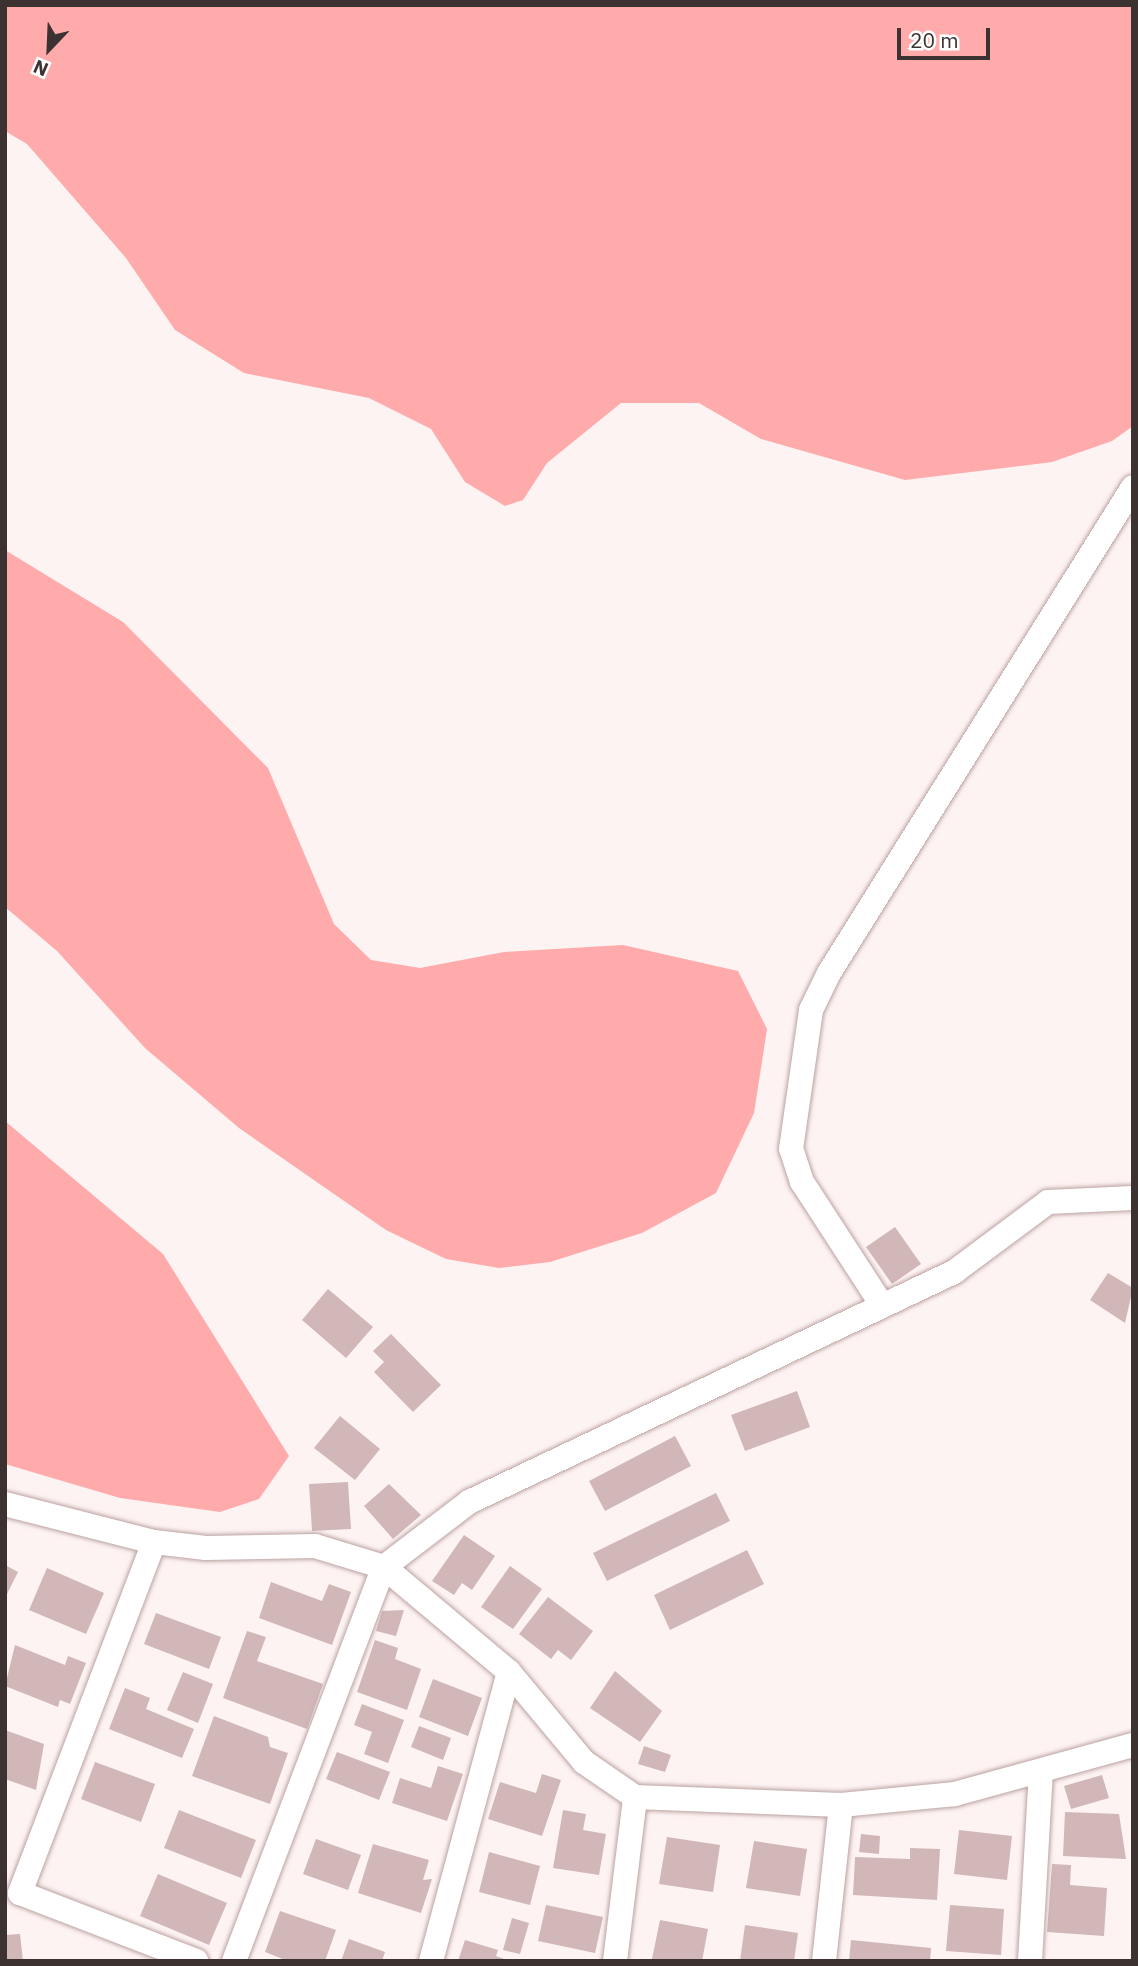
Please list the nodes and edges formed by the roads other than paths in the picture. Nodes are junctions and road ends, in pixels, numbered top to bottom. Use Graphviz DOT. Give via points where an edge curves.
graph roads {
  1 [pos="1133,487"];
  2 [pos="1133,1198"];
  3 [pos="882,1305"];
  4 [pos="5,1504"];
  5 [pos="154,1542"];
  6 [pos="384,1567"];
  7 [pos="509,1672"];
  8 [pos="1133,1745"];
  9 [pos="1041,1772"];
  10 [pos="635,1797"];
  11 [pos="841,1805"];
  12 [pos="196,1961"];
  13 [pos="234,1961"];
  14 [pos="431,1961"];
  15 [pos="615,1961"];
  16 [pos="824,1961"];
  17 [pos="1030,1961"];
  1 -- 3 [label="street" via="828,973 811,1010 791,1149 802,1182"];
  2 -- 3 [label="street" via="1048,1202 954,1272"];
  3 -- 6 [label="street" via="469,1502"];
  4 -- 5 [label="street"];
  5 -- 6 [label="street" via="206,1548 315,1546"];
  5 -- 12 [label="street" via="20,1893"];
  6 -- 7 [label="street"];
  6 -- 13 [label="street"];
  7 -- 10 [label="street" via="584,1762"];
  7 -- 14 [label="street"];
  8 -- 9 [label="street"];
  9 -- 11 [label="street" via="955,1794"];
  9 -- 17 [label="street"];
  10 -- 11 [label="street"];
  10 -- 15 [label="street"];
  11 -- 16 [label="street"];
}
